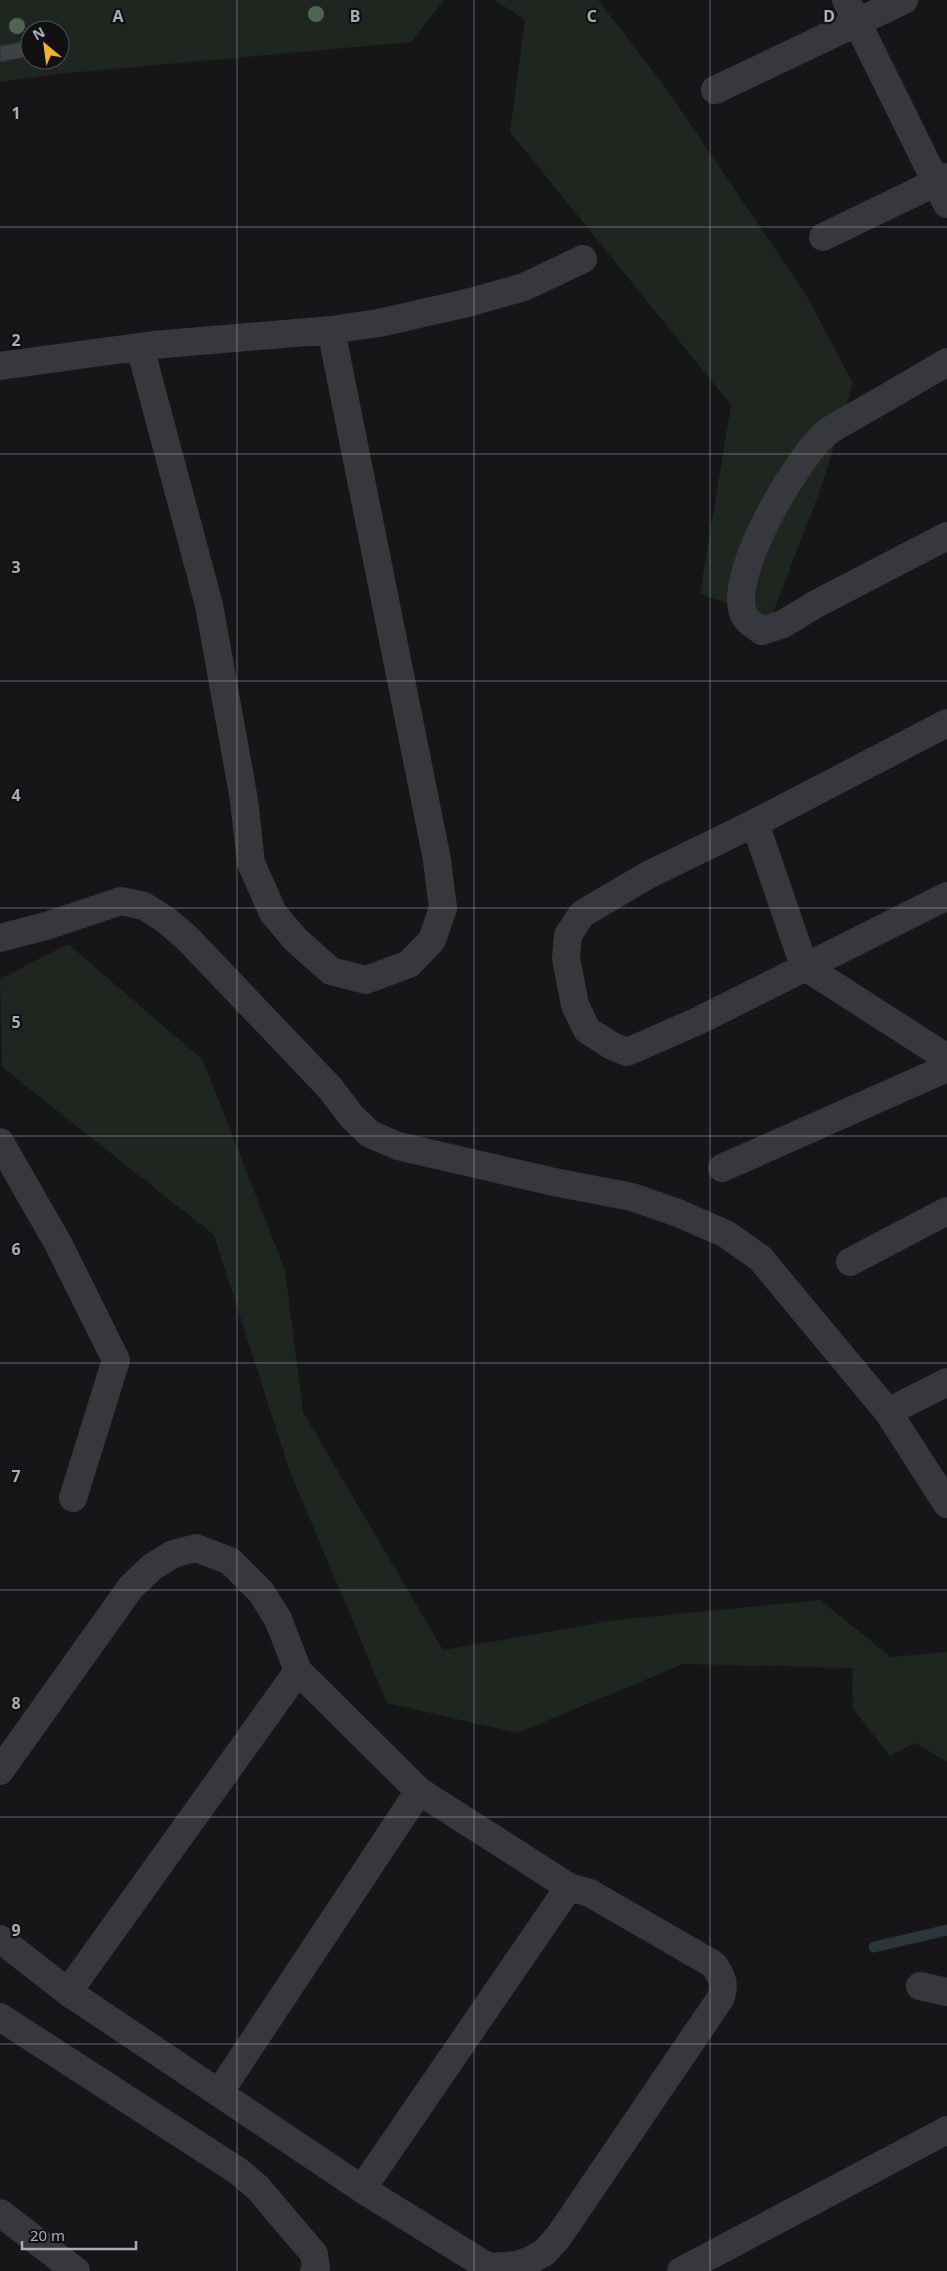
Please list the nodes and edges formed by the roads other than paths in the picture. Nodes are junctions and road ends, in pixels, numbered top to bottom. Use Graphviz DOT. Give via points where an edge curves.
graph roads {
  1 [pos="904,0"];
  2 [pos="852,10"];
  3 [pos="715,90"];
  4 [pos="943,187"];
  5 [pos="824,237"];
  6 [pos="583,259"];
  7 [pos="331,330"];
  8 [pos="140,347"];
  9 [pos="947,362"];
  10 [pos="0,366"];
  11 [pos="947,536"];
  12 [pos="947,723"];
  13 [pos="755,823"];
  14 [pos="947,896"];
  15 [pos="0,938"];
  16 [pos="804,966"];
  17 [pos="947,1058"];
  18 [pos="947,1068"];
  19 [pos="0,1142"];
  20 [pos="722,1168"];
  21 [pos="947,1212"];
  22 [pos="850,1262"];
  23 [pos="947,1382"];
  24 [pos="888,1412"];
  25 [pos="73,1498"];
  26 [pos="947,1504"];
  27 [pos="298,1671"];
  28 [pos="0,1771"];
  29 [pos="419,1791"];
  30 [pos="569,1887"];
  31 [pos="0,1939"];
  32 [pos="920,1986"];
  33 [pos="68,1992"];
  34 [pos="947,1992"];
  35 [pos="0,2017"];
  36 [pos="219,2093"];
  37 [pos="947,2130"];
  38 [pos="362,2189"];
  39 [pos="0,2213"];
  40 [pos="76,2271"];
  41 [pos="314,2271"];
  42 [pos="681,2271"];
  1 -- 2 [label="street"];
  2 -- 3 [label="street"];
  2 -- 4 [label="street"];
  4 -- 5 [label="street"];
  6 -- 7 [label="street" via="524,287 379,323"];
  7 -- 8 [label="street"];
  7 -- 8 [label="street" via="444,908 432,940 410,964 366,980 332,971 296,940 273,912 251,863 244,800 209,605"];
  8 -- 10 [label="street"];
  9 -- 11 [label="street" via="826,433 801,462 765,521 743,582 743,614 762,631 783,624"];
  12 -- 13 [label="street"];
  13 -- 16 [label="street"];
  13 -- 16 [label="street" via="648,875 582,914 568,935 566,958 575,1005 587,1030 627,1052 698,1021"];
  14 -- 16 [label="street"];
  15 -- 24 [label="street" via="121,901 144,906 188,938 370,1134 398,1146 632,1197 726,1234 760,1258"];
  16 -- 17 [label="street"];
  18 -- 20 [label="street"];
  19 -- 25 [label="street" via="58,1245 116,1360"];
  21 -- 22 [label="street"];
  23 -- 24 [label="street"];
  24 -- 26 [label="street"];
  27 -- 28 [label="street" via="278,1619 261,1592 230,1561 196,1548 173,1554 152,1567 131,1587"];
  27 -- 29 [label="street"];
  27 -- 33 [label="street"];
  29 -- 30 [label="street"];
  29 -- 36 [label="street"];
  30 -- 38 [label="street"];
  30 -- 38 [label="street" via="590,1893 713,1964 721,1974 724,1989 559,2236 545,2252 530,2260 517,2265 488,2267"];
  31 -- 33 [label="street"];
  32 -- 34 [label="street"];
  33 -- 36 [label="street"];
  35 -- 41 [label="street" via="238,2171 258,2188 314,2254"];
  36 -- 38 [label="street"];
  37 -- 42 [label="street"];
  39 -- 40 [label="street"];
}
